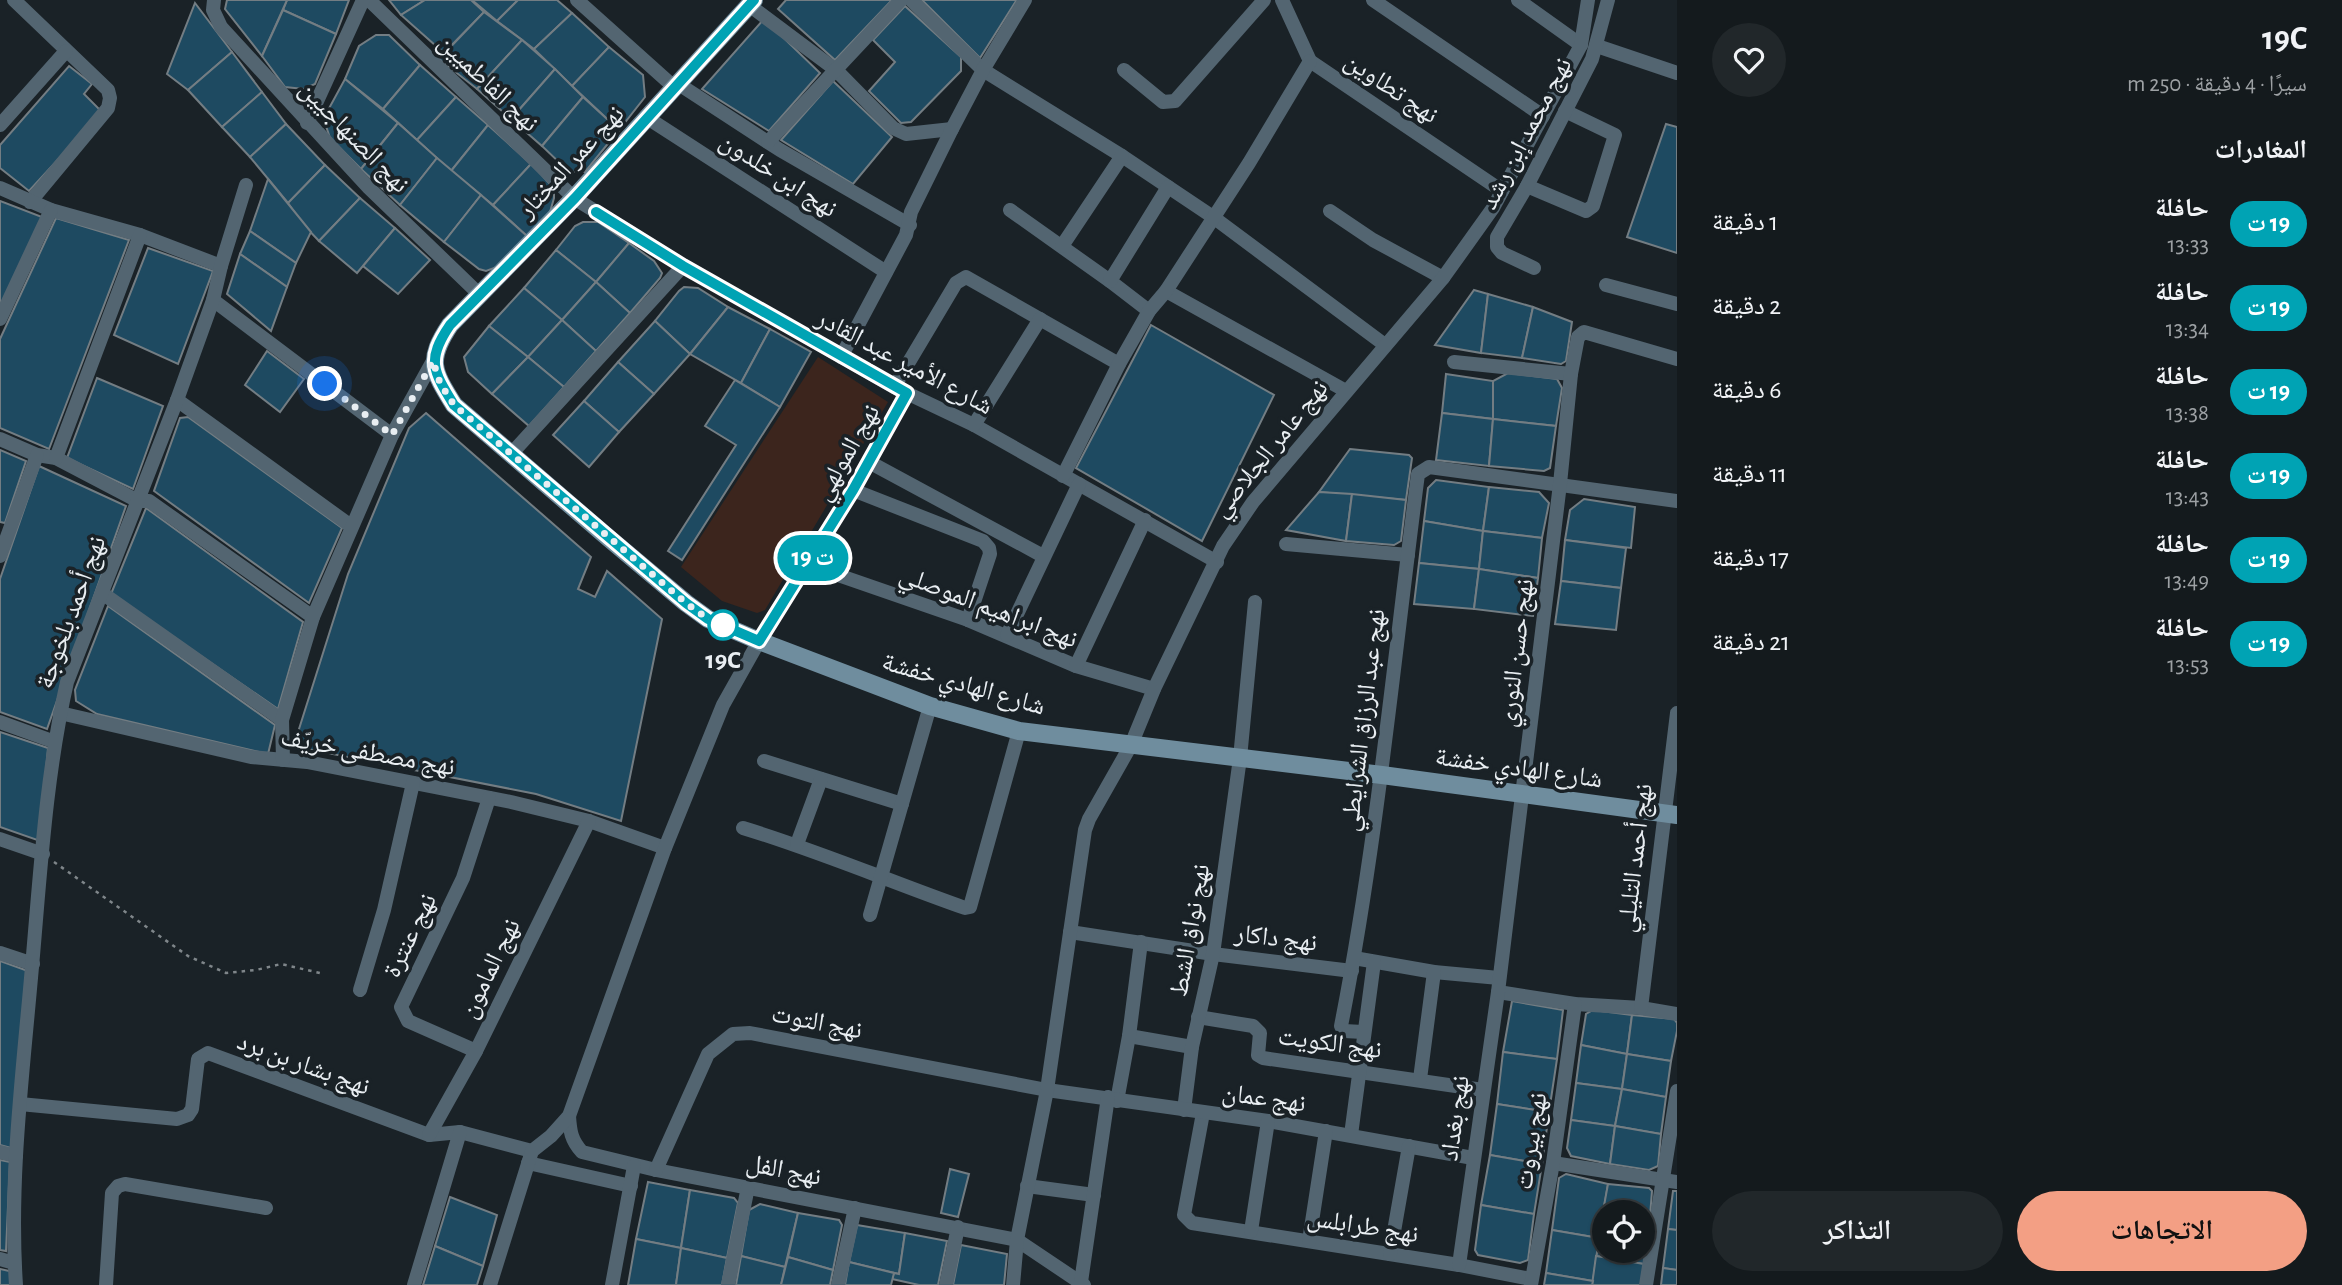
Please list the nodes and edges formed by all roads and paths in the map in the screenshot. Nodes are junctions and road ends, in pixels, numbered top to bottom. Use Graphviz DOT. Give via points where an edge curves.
graph roads {
  1 [pos="14,0"];
  2 [pos="214,0"];
  3 [pos="363,0"];
  4 [pos="369,0"];
  5 [pos="578,0"];
  6 [pos="901,0"];
  7 [pos="911,0"];
  8 [pos="1025,0"];
  9 [pos="1264,0"];
  10 [pos="1282,0"];
  11 [pos="1373,0"];
  12 [pos="1518,0"];
  13 [pos="1588,0"];
  14 [pos="1608,0"];
  15 [pos="752,2"];
  16 [pos="1581,45"];
  17 [pos="1597,46"];
  18 [pos="66,51"];
  19 [pos="1310,61"];
  20 [pos="836,69"];
  21 [pos="983,70"];
  22 [pos="1124,70"];
  23 [pos="1677,73"];
  24 [pos="676,85"];
  25 [pos="1565,111"];
  26 [pos="1542,116"];
  27 [pos="646,117"];
  28 [pos="307,122"];
  29 [pos="0,125"];
  30 [pos="952,128"];
  31 [pos="768,142"];
  32 [pos="1122,156"];
  33 [pos="246,185"];
  34 [pos="1527,186"];
  35 [pos="1168,187"];
  36 [pos="0,188"];
  37 [pos="1502,191"];
  38 [pos="575,198"];
  39 [pos="30,202"];
  40 [pos="51,210"];
  41 [pos="1010,210"];
  42 [pos="1329,211"];
  43 [pos="1213,217"];
  44 [pos="910,225"];
  45 [pos="140,235"];
  46 [pos="1062,246"];
  47 [pos="220,266"];
  48 [pos="683,266"];
  49 [pos="1534,268"];
  50 [pos="886,272"];
  51 [pos="1443,278"];
  52 [pos="1110,281"];
  53 [pos="1606,285"];
  54 [pos="1166,290"];
  55 [pos="479,294"];
  56 [pos="213,300"];
  57 [pos="1677,304"];
  58 [pos="1149,311"];
  59 [pos="0,319"];
  60 [pos="1040,319"];
  61 [pos="1385,345"];
  62 [pos="841,357"];
  63 [pos="1677,359"];
  64 [pos="433,361"];
  65 [pos="1454,362"];
  66 [pos="1119,364"];
  67 [pos="1571,374"];
  68 [pos="901,390"];
  69 [pos="1346,391"];
  70 [pos="177,400"];
  71 [pos="974,425"];
  72 [pos="392,435"];
  73 [pos="0,439"];
  74 [pos="512,453"];
  75 [pos="37,455"];
  76 [pos="56,458"];
  77 [pos="869,463"];
  78 [pos="1063,476"];
  79 [pos="1079,484"];
  80 [pos="1560,484"];
  81 [pos="853,490"];
  82 [pos="138,501"];
  83 [pos="1677,502"];
  84 [pos="1146,520"];
  85 [pos="351,526"];
  86 [pos="4,533"];
  87 [pos="1286,544"];
  88 [pos="1408,555"];
  89 [pos="0,556"];
  90 [pos="1043,556"];
  91 [pos="1217,562"];
  92 [pos="808,565"];
  93 [pos="102,593"];
  94 [pos="1255,602"];
  95 [pos="313,617"];
  96 [pos="968,620"];
  97 [pos="1007,635"];
  98 [pos="759,641"];
  99 [pos="1076,666"];
  100 [pos="1154,689"];
  101 [pos="930,706"];
  102 [pos="60,713"];
  103 [pos="1677,713"];
  104 [pos="282,720"];
  105 [pos="0,722"];
  106 [pos="1019,731"];
  107 [pos="55,742"];
  108 [pos="1131,744"];
  109 [pos="1240,758"];
  110 [pos="283,760"];
  111 [pos="764,761"];
  112 [pos="1382,775"];
  113 [pos="821,779"];
  114 [pos="413,783"];
  115 [pos="1523,794"];
  116 [pos="489,798"];
  117 [pos="902,804"];
  118 [pos="1670,814"];
  119 [pos="589,821"];
  120 [pos="743,828"];
  121 [pos="0,839"];
  122 [pos="797,844"];
  123 [pos="665,848"];
  124 [pos="43,854"];
  125 [pos="881,879"];
  126 [pos="870,915"];
  127 [pos="1070,932"];
  128 [pos="1141,942"];
  129 [pos="0,953"];
  130 [pos="1213,954"];
  131 [pos="1374,962"];
  132 [pos="33,964"];
  133 [pos="1353,965"];
  134 [pos="1434,972"];
  135 [pos="320,973"];
  136 [pos="1499,985"];
  137 [pos="360,990"];
  138 [pos="1575,1004"];
  139 [pos="1641,1008"];
  140 [pos="1677,1014"];
  141 [pos="1198,1017"];
  142 [pos="1363,1032"];
  143 [pos="1129,1036"];
  144 [pos="1192,1047"];
  145 [pos="476,1051"];
  146 [pos="1360,1071"];
  147 [pos="1420,1079"];
  148 [pos="1047,1090"];
  149 [pos="1483,1090"];
  150 [pos="1677,1091"];
  151 [pos="1113,1099"];
  152 [pos="20,1104"];
  153 [pos="1184,1110"];
  154 [pos="1203,1113"];
  155 [pos="569,1116"];
  156 [pos="1268,1121"];
  157 [pos="1326,1131"];
  158 [pos="460,1132"];
  159 [pos="429,1135"];
  160 [pos="1351,1135"];
  161 [pos="1409,1146"];
  162 [pos="0,1152"];
  163 [pos="16,1156"];
  164 [pos="530,1157"];
  165 [pos="1473,1158"];
  166 [pos="1553,1163"];
  167 [pos="634,1166"];
  168 [pos="656,1170"];
  169 [pos="1670,1180"];
  170 [pos="631,1186"];
  171 [pos="1027,1186"];
  172 [pos="748,1187"];
  173 [pos="1094,1195"];
  174 [pos="265,1208"];
  175 [pos="855,1208"];
  176 [pos="958,1227"];
  177 [pos="1251,1231"];
  178 [pos="1017,1240"];
  179 [pos="1310,1241"];
  180 [pos="1390,1254"];
  181 [pos="7,1261"];
  182 [pos="1459,1265"];
  183 [pos="1531,1282"];
  184 [pos="1082,1284"];
  185 [pos="16,1285"];
  186 [pos="106,1285"];
  187 [pos="414,1285"];
  188 [pos="490,1285"];
  189 [pos="612,1285"];
  190 [pos="728,1285"];
  191 [pos="838,1285"];
  192 [pos="946,1285"];
  193 [pos="1013,1285"];
  194 [pos="1646,1285"];
  1 -- 18 [label="street"];
  2 -- 28 [label="street, نهج الصنهاجيين" via="221,27"];
  3 -- 28 [label="street"];
  4 -- 38 [label="street, نهج الفاطميين"];
  5 -- 24 [label="street"];
  6 -- 20 [label="street"];
  7 -- 21 [label="street"];
  8 -- 21 [label="street"];
  9 -- 22 [label="street" via="1175,101 1163,102"];
  10 -- 19 [label="street, نهج تطاوين"];
  11 -- 26 [label="street"];
  12 -- 16 [label="street"];
  13 -- 16 [label="street, نهج عامر الجلاصي"];
  14 -- 17 [label="street, نهج محمد إبن رشد"];
  15 -- 20 [label="street"];
  15 -- 24 [label="street, نهج عمر المختار"];
  16 -- 26 [label="street, نهج عامر الجلاصي"];
  17 -- 23 [label="street"];
  17 -- 25 [label="street, نهج محمد إبن رشد"];
  18 -- 29 [label="street"];
  18 -- 39 [label="street" via="108,90 108,108"];
  19 -- 37 [label="street, نهج تطاوين"];
  19 -- 43 [label="street"];
  20 -- 30 [label="street" via="899,131"];
  20 -- 31 [label="street"];
  21 -- 30 [label="street"];
  21 -- 32 [label="street"];
  24 -- 27 [label="street, نهج عمر المختار"];
  24 -- 31 [label="street"];
  25 -- 34 [label="street, نهج محمد إبن رشد"];
  25 -- 34 [label="street" via="1615,135 1594,206 1586,211"];
  26 -- 37 [label="street, نهج عامر الجلاصي"];
  27 -- 38 [label="street, نهج عمر المختار"];
  27 -- 50 [label="street, نهج ابن خلدون"];
  28 -- 55 [label="street, نهج الصنهاجيين"];
  30 -- 44 [label="street" via="911,212"];
  31 -- 44 [label="street"];
  32 -- 35 [label="street"];
  32 -- 46 [label="street"];
  33 -- 47 [label="street, نهج أحمد بلخوجة"];
  34 -- 49 [label="street, نهج محمد إبن رشد" via="1497,237 1497,247"];
  35 -- 43 [label="street"];
  35 -- 52 [label="street"];
  36 -- 39 [label="street"];
  37 -- 51 [label="street, نهج عامر الجلاصي"];
  38 -- 48 [label="street, شارع الأمير عبد القادر"];
  38 -- 55 [label="street, نهج عمر المختار"];
  39 -- 40 [label="street"];
  40 -- 45 [label="street"];
  40 -- 59 [label="street"];
  41 -- 46 [label="street"];
  42 -- 51 [label="street"];
  43 -- 54 [label="street"];
  43 -- 61 [label="street"];
  44 -- 50 [label="street"];
  45 -- 47 [label="street"];
  45 -- 76 [label="street"];
  46 -- 52 [label="street"];
  47 -- 56 [label="street, نهج أحمد بلخوجة"];
  48 -- 62 [label="street, شارع الأمير عبد القادر"];
  48 -- 74 [label="street"];
  50 -- 62 [label="street"];
  51 -- 61 [label="street, نهج عامر الجلاصي"];
  52 -- 58 [label="street"];
  53 -- 57 [label="street"];
  54 -- 58 [label="street"];
  54 -- 69 [label="street"];
  55 -- 64 [label="street, نهج عمر المختار" via="445,333"];
  56 -- 70 [label="street, نهج أحمد بلخوجة"];
  56 -- 72 [label="street"];
  58 -- 66 [label="street"];
  60 -- 66 [label="street"];
  60 -- 68 [label="street, نهج المولهي" via="976,282 961,279"];
  60 -- 71 [label="street"];
  61 -- 69 [label="street, نهج عامر الجلاصي"];
  62 -- 68 [label="street, شارع الأمير عبد القادر"];
  63 -- 67 [label="street, نهج حسن النوري" via="1584,332 1578,337"];
  64 -- 72 [label="street"];
  64 -- 74 [label="street, شارع الهادي خفشة" via="454,405"];
  65 -- 67 [label="street"];
  66 -- 78 [label="street"];
  67 -- 80 [label="street, نهج حسن النوري"];
  68 -- 71 [label="street, شارع الأمير عبد القادر"];
  68 -- 77 [label="street, نهج المولهي"];
  69 -- 91 [label="street, نهج عامر الجلاصي" via="1253,502"];
  70 -- 82 [label="street, نهج أحمد بلخوجة"];
  70 -- 85 [label="street"];
  71 -- 78 [label="street, شارع الأمير عبد القادر"];
  72 -- 85 [label="street"];
  73 -- 75 [label="street"];
  74 -- 98 [label="street, شارع الهادي خفشة" via="686,603 708,619"];
  75 -- 76 [label="street"];
  75 -- 86 [label="street"];
  76 -- 82 [label="street"];
  77 -- 81 [label="street, نهج المولهي"];
  77 -- 90 [label="street"];
  78 -- 79 [label="street, شارع الأمير عبد القادر"];
  79 -- 84 [label="street, شارع الأمير عبد القادر"];
  79 -- 90 [label="street"];
  80 -- 83 [label="street"];
  80 -- 88 [label="street, نهج عبد الرزاق الشرايطي" via="1429,467 1418,474"];
  80 -- 115 [label="street, نهج حسن النوري"];
  81 -- 92 [label="street, نهج المولهي"];
  81 -- 96 [label="street" via="983,541 990,554"];
  82 -- 93 [label="street, نهج أحمد بلخوجة"];
  82 -- 95 [label="street" via="149,501"];
  84 -- 91 [label="street, شارع الأمير عبد القادر"];
  84 -- 99 [label="street"];
  85 -- 95 [label="street"];
  86 -- 89 [label="street"];
  87 -- 88 [label="street"];
  88 -- 112 [label="street, نهج عبد الرزاق الشرايطي"];
  90 -- 97 [label="street"];
  91 -- 100 [label="street, نهج عامر الجلاصي"];
  92 -- 96 [label="street, نهج ابراهيم الموصلي"];
  92 -- 98 [label="street, نهج المولهي"];
  93 -- 102 [label="street, نهج أحمد بلخوجة" via="67,682"];
  93 -- 104 [label="street"];
  94 -- 109 [label="street, نهج نواق الشط"];
  95 -- 104 [label="street"];
  96 -- 97 [label="street, نهج ابراهيم الموصلي"];
  97 -- 99 [label="street, نهج ابراهيم الموصلي"];
  98 -- 101 [label="street, شارع الهادي خفشة"];
  98 -- 123 [label="street, نهج المولهي" via="723,705"];
  99 -- 100 [label="street, نهج ابراهيم الموصلي"];
  100 -- 108 [label="street, نهج عامر الجلاصي"];
  101 -- 106 [label="street, شارع الهادي خفشة"];
  101 -- 117 [label="street"];
  102 -- 107 [label="street, نهج أحمد بلخوجة"];
  102 -- 110 [label="street, نهج مصطفى خريّف" via="251,757"];
  103 -- 118 [label="street, نهج أحمد التليلي"];
  104 -- 110 [label="street"];
  105 -- 107 [label="street"];
  106 -- 108 [label="street, شارع الهادي خفشة"];
  106 -- 125 [label="street" via="970,907"];
  107 -- 124 [label="street, نهج أحمد بلخوجة"];
  108 -- 109 [label="street, شارع الهادي خفشة"];
  108 -- 127 [label="street, نهج عامر الجلاصي" via="1085,830"];
  109 -- 112 [label="street, شارع الهادي خفشة"];
  109 -- 130 [label="street, نهج نواق الشط"];
  110 -- 114 [label="street, نهج مصطفى خريّف"];
  111 -- 113 [label="street"];
  112 -- 115 [label="street, شارع الهادي خفشة"];
  112 -- 133 [label="street, نهج عبد الرزاق الشرايطي"];
  113 -- 117 [label="street"];
  113 -- 122 [label="street"];
  114 -- 116 [label="street, نهج مصطفى خريّف"];
  114 -- 137 [label="street"];
  115 -- 118 [label="street, شارع الهادي خفشة"];
  115 -- 136 [label="street, نهج حسن النوري"];
  116 -- 119 [label="street, نهج مصطفى خريّف"];
  116 -- 145 [label="street, نهج عنترة" via="463,878 401,1007 408,1021"];
  117 -- 125 [label="street"];
  118 -- 139 [label="street, نهج أحمد التليلي"];
  119 -- 123 [label="street, نهج مصطفى خريّف"];
  119 -- 145 [label="street, نهج المامون"];
  120 -- 122 [label="street"];
  121 -- 124 [label="street"];
  122 -- 125 [label="street"];
  123 -- 155 [label="street, نهج المولهي"];
  124 -- 132 [label="street, نهج أحمد بلخوجة"];
  124 -- 135 [label="path" via="188,956 226,973 281,964"];
  125 -- 126 [label="street"];
  127 -- 128 [label="street, نهج داكار"];
  127 -- 148 [label="street, نهج عامر الجلاصي"];
  128 -- 130 [label="street, نهج داكار"];
  128 -- 143 [label="street"];
  129 -- 132 [label="street"];
  130 -- 133 [label="street, نهج داكار"];
  130 -- 141 [label="street, نهج نواق الشط"];
  131 -- 133 [label="street, نهج داكار"];
  131 -- 134 [label="street, نهج داكار"];
  131 -- 142 [label="street"];
  132 -- 152 [label="street, نهج أحمد بلخوجة"];
  133 -- 142 [label="street, نهج عبد الرزاق الشرايطي" via="1341,1026 1345,1031"];
  134 -- 136 [label="street, نهج داكار"];
  134 -- 147 [label="street"];
  136 -- 138 [label="street, نهج داكار"];
  136 -- 149 [label="street, نهج بغداد"];
  138 -- 139 [label="street, نهج داكار"];
  138 -- 166 [label="street, نهج بيروت"];
  139 -- 140 [label="street, نهج داكار"];
  141 -- 144 [label="street, نهج نواق الشط"];
  141 -- 146 [label="street, نهج الكويت" via="1253,1026 1260,1033 1257,1048 1263,1058"];
  142 -- 146 [label="street"];
  143 -- 144 [label="street"];
  143 -- 151 [label="street"];
  144 -- 153 [label="street, نهج نواق الشط"];
  145 -- 159 [label="street, نهج المامون"];
  146 -- 147 [label="street, نهج الكويت"];
  146 -- 160 [label="street"];
  147 -- 149 [label="street, نهج الكويت"];
  148 -- 151 [label="street, نهج عمان"];
  148 -- 168 [label="street, نهج التوت" via="750,1033 733,1034 708,1054"];
  148 -- 171 [label="street, نهج عامر الجلاصي"];
  149 -- 165 [label="street, نهج بغداد"];
  150 -- 169 [label="street"];
  151 -- 153 [label="street, نهج عمان"];
  151 -- 173 [label="street"];
  152 -- 159 [label="street, نهج بشار بن برد" via="177,1119 192,1109 198,1059 208,1053"];
  152 -- 163 [label="street, نهج أحمد بلخوجة"];
  153 -- 154 [label="street, نهج عمان"];
  154 -- 156 [label="street, نهج عمان"];
  154 -- 177 [label="street, نهج طرابلس" via="1184,1215 1192,1223"];
  155 -- 164 [label="street"];
  155 -- 167 [label="street, نهج الفل" via="570,1133 582,1152"];
  156 -- 157 [label="street, نهج عمان"];
  156 -- 177 [label="street"];
  157 -- 160 [label="street, نهج عمان"];
  157 -- 179 [label="street"];
  158 -- 159 [label="street, نهج بشار بن برد"];
  158 -- 164 [label="street, نهج بشار بن برد"];
  158 -- 187 [label="street"];
  160 -- 161 [label="street, نهج عمان"];
  161 -- 165 [label="street, نهج عمان"];
  161 -- 180 [label="street"];
  162 -- 163 [label="street"];
  163 -- 181 [label="street, نهج أحمد بلخوجة"];
  164 -- 170 [label="street, نهج بشار بن برد"];
  164 -- 188 [label="street"];
  165 -- 182 [label="street, نهج بغداد"];
  166 -- 169 [label="street"];
  166 -- 183 [label="street, نهج بيروت"];
  167 -- 168 [label="street, نهج الفل"];
  167 -- 170 [label="street"];
  168 -- 172 [label="street, نهج الفل"];
  169 -- 194 [label="street"];
  170 -- 189 [label="street"];
  171 -- 173 [label="street"];
  171 -- 178 [label="street, نهج عامر الجلاصي"];
  172 -- 175 [label="street, نهج الفل"];
  172 -- 190 [label="street"];
  173 -- 184 [label="street"];
  174 -- 186 [label="street" via="118,1186 112,1193"];
  175 -- 176 [label="street, نهج الفل"];
  175 -- 191 [label="street"];
  176 -- 178 [label="street, نهج الفل"];
  176 -- 192 [label="street"];
  177 -- 179 [label="street, نهج طرابلس"];
  178 -- 184 [label="street"];
  178 -- 193 [label="street, نهج عامر الجلاصي"];
  179 -- 180 [label="street, نهج طرابلس"];
  180 -- 182 [label="street, نهج طرابلس"];
  181 -- 185 [label="street, نهج أحمد بلخوجة"];
  182 -- 183 [label="street, نهج طرابلس"];
}
